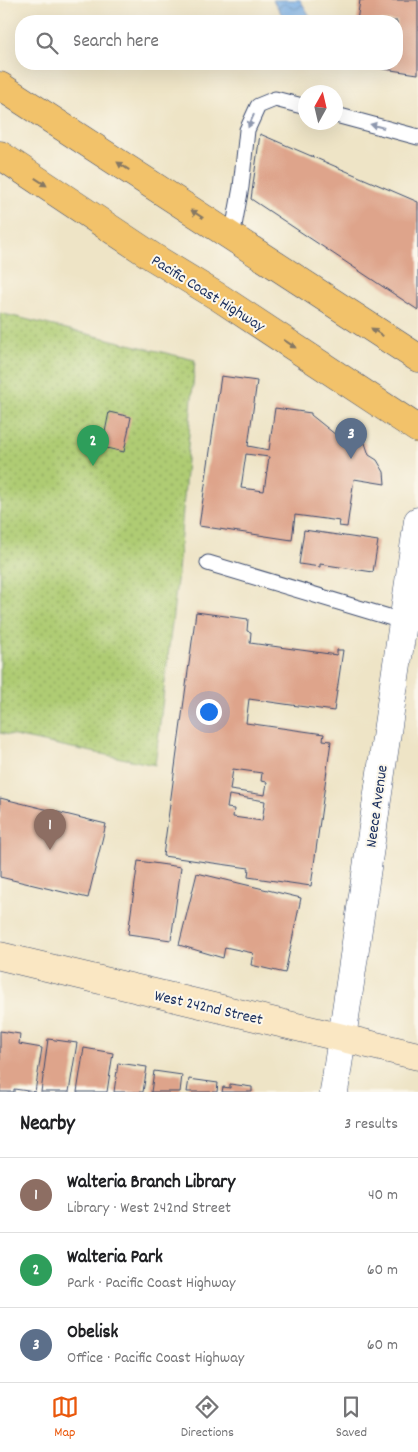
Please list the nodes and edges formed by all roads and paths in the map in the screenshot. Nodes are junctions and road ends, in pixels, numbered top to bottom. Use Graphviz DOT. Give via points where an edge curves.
graph roads {
  1 [pos="0,86"];
  2 [pos="298,105"];
  3 [pos="343,117"];
  4 [pos="418,137"];
  5 [pos="0,155"];
  6 [pos="232,237"];
  7 [pos="418,358"];
  8 [pos="418,429"];
  9 [pos="418,521"];
  10 [pos="208,563"];
  11 [pos="402,621"];
  12 [pos="0,956"];
  13 [pos="342,1038"];
  14 [pos="418,1056"];
  15 [pos="334,1092"];
  6 -- 1 [label="highway, one-way"];
  2 -- 6 [label="lane, one-way" via="275,99 258,106 247,130"];
  4 -- 3 [label="lane, one-way"];
  5 -- 8 [label="highway, Pacific Coast Highway, one-way"];
  7 -- 6 [label="highway, one-way"];
  9 -- 11 [label="street, Neece Avenue"];
  10 -- 11 [label="lane"];
  11 -- 13 [label="street, Neece Avenue"];
  12 -- 13 [label="street, West 242nd Street"];
  13 -- 14 [label="street, West 242nd Street"];
  13 -- 15 [label="street, Neece Avenue"];
}
